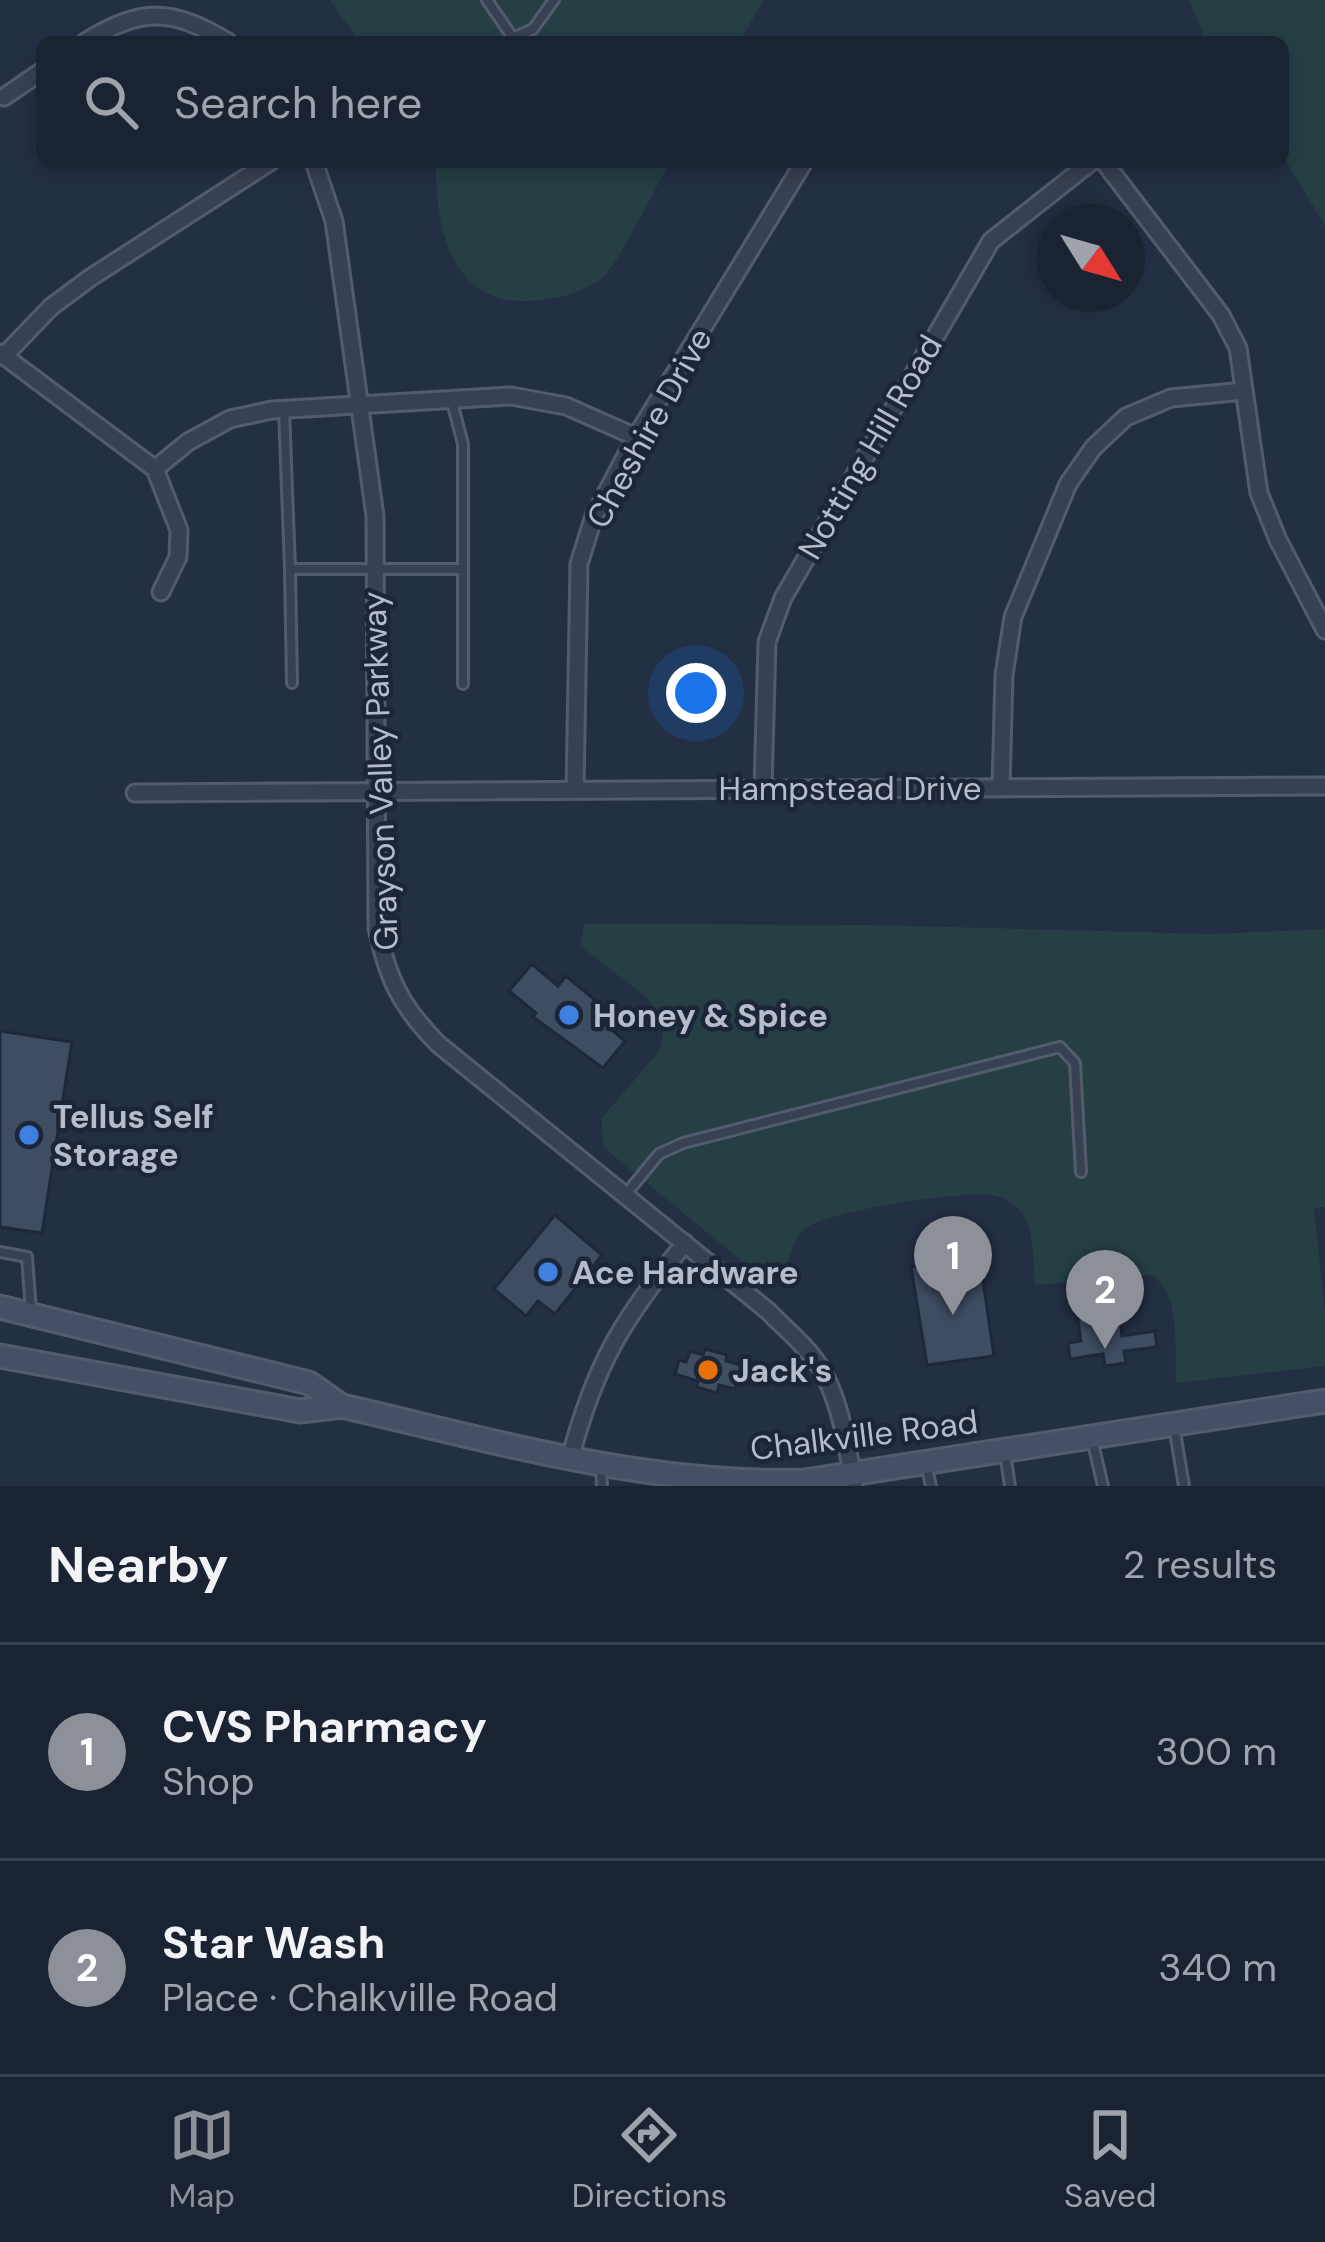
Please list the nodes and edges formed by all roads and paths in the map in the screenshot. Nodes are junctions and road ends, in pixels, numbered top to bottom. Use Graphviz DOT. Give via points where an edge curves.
graph roads {
  1 [pos="487,0"];
  2 [pos="554,0"];
  3 [pos="97,36"];
  4 [pos="216,36"];
  5 [pos="510,36"];
  6 [pos="520,36"];
  7 [pos="36,75"];
  8 [pos="4,97"];
  9 [pos="261,168"];
  10 [pos="316,168"];
  11 [pos="800,168"];
  12 [pos="1083,168"];
  13 [pos="1109,168"];
  14 [pos="2,354"];
  15 [pos="1244,391"];
  16 [pos="452,400"];
  17 [pos="361,406"];
  18 [pos="284,409"];
  19 [pos="636,437"];
  20 [pos="155,470"];
  21 [pos="464,568"];
  22 [pos="290,569"];
  23 [pos="375,571"];
  24 [pos="161,592"];
  25 [pos="1325,630"];
  26 [pos="292,683"];
  27 [pos="463,684"];
  28 [pos="1325,786"];
  29 [pos="763,788"];
  30 [pos="1001,788"];
  31 [pos="575,790"];
  32 [pos="135,793"];
  33 [pos="376,794"];
  34 [pos="1081,1172"];
  35 [pos="625,1196"];
  36 [pos="685,1243"];
  37 [pos="0,1252"];
  38 [pos="0,1307"];
  39 [pos="32,1312"];
  40 [pos="0,1356"];
  41 [pos="1325,1401"];
  42 [pos="342,1406"];
  43 [pos="1174,1425"];
  44 [pos="1092,1438"];
  45 [pos="1005,1451"];
  46 [pos="570,1459"];
  47 [pos="928,1474"];
  48 [pos="602,1476"];
  49 [pos="853,1480"];
  50 [pos="801,1484"];
  51 [pos="737,1485"];
  52 [pos="1010,1486"];
  53 [pos="1102,1486"];
  54 [pos="1184,1486"];
  1 -- 5 [label="lane"];
  2 -- 6 [label="lane"];
  3 -- 4 [label="street" via="157,14"];
  7 -- 8 [label="street"];
  9 -- 14 [label="street" via="90,278"];
  10 -- 17 [label="street, Grayson Valley Parkway" via="334,221"];
  11 -- 19 [label="street, Cheshire Drive"];
  12 -- 29 [label="street, Notting Hill Road" via="991,241 783,598 767,642"];
  13 -- 15 [label="street" via="1221,315 1238,348"];
  14 -- 20 [label="street"];
  15 -- 25 [label="street" via="1259,493"];
  15 -- 30 [label="street" via="1171,398 1126,417 1068,484 1013,617"];
  16 -- 17 [label="street"];
  16 -- 19 [label="street" via="511,397 566,406"];
  16 -- 21 [label="lane" via="463,444"];
  17 -- 18 [label="street"];
  17 -- 23 [label="street, Grayson Valley Parkway"];
  18 -- 20 [label="street" via="230,419"];
  18 -- 22 [label="lane"];
  19 -- 31 [label="street, Cheshire Drive" via="579,564"];
  20 -- 24 [label="street" via="179,530 178,557"];
  21 -- 23 [label="lane"];
  21 -- 27 [label="lane"];
  22 -- 23 [label="lane"];
  22 -- 26 [label="lane"];
  23 -- 33 [label="street, Grayson Valley Parkway"];
  28 -- 30 [label="street, Hampstead Drive"];
  29 -- 30 [label="street, Hampstead Drive"];
  29 -- 31 [label="street, Hampstead Drive"];
  31 -- 33 [label="street, Hampstead Drive"];
  32 -- 33 [label="street, Hampstead Drive"];
  33 -- 35 [label="street, Grayson Valley Parkway" via="377,928 399,1000 438,1044"];
  34 -- 35 [label="lane" via="1075,1063 1060,1048 683,1143 659,1154"];
  35 -- 36 [label="street, Grayson Valley Parkway"];
  36 -- 46 [label="street" via="621,1325"];
  36 -- 49 [label="street, Grayson Valley Parkway" via="768,1311 820,1367"];
  37 -- 39 [label="lane" via="27,1257"];
  38 -- 39 [label="main road, Chalkville Road"];
  39 -- 42 [label="main road, Chalkville Road" via="309,1383"];
  40 -- 42 [label="main road, Chalkville Road" via="300,1411"];
  41 -- 43 [label="main road, Chalkville Road"];
  42 -- 46 [label="main road, Chalkville Road"];
  43 -- 44 [label="main road, Chalkville Road"];
  43 -- 54 [label="lane"];
  44 -- 45 [label="main road, Chalkville Road"];
  44 -- 53 [label="lane"];
  45 -- 47 [label="main road, Chalkville Road"];
  45 -- 52 [label="lane"];
  46 -- 48 [label="main road, Chalkville Road"];
  47 -- 49 [label="main road, Chalkville Road"];
  48 -- 51 [label="main road, Chalkville Road"];
  49 -- 50 [label="main road, Chalkville Road"];
  50 -- 51 [label="main road, Chalkville Road"];
}
